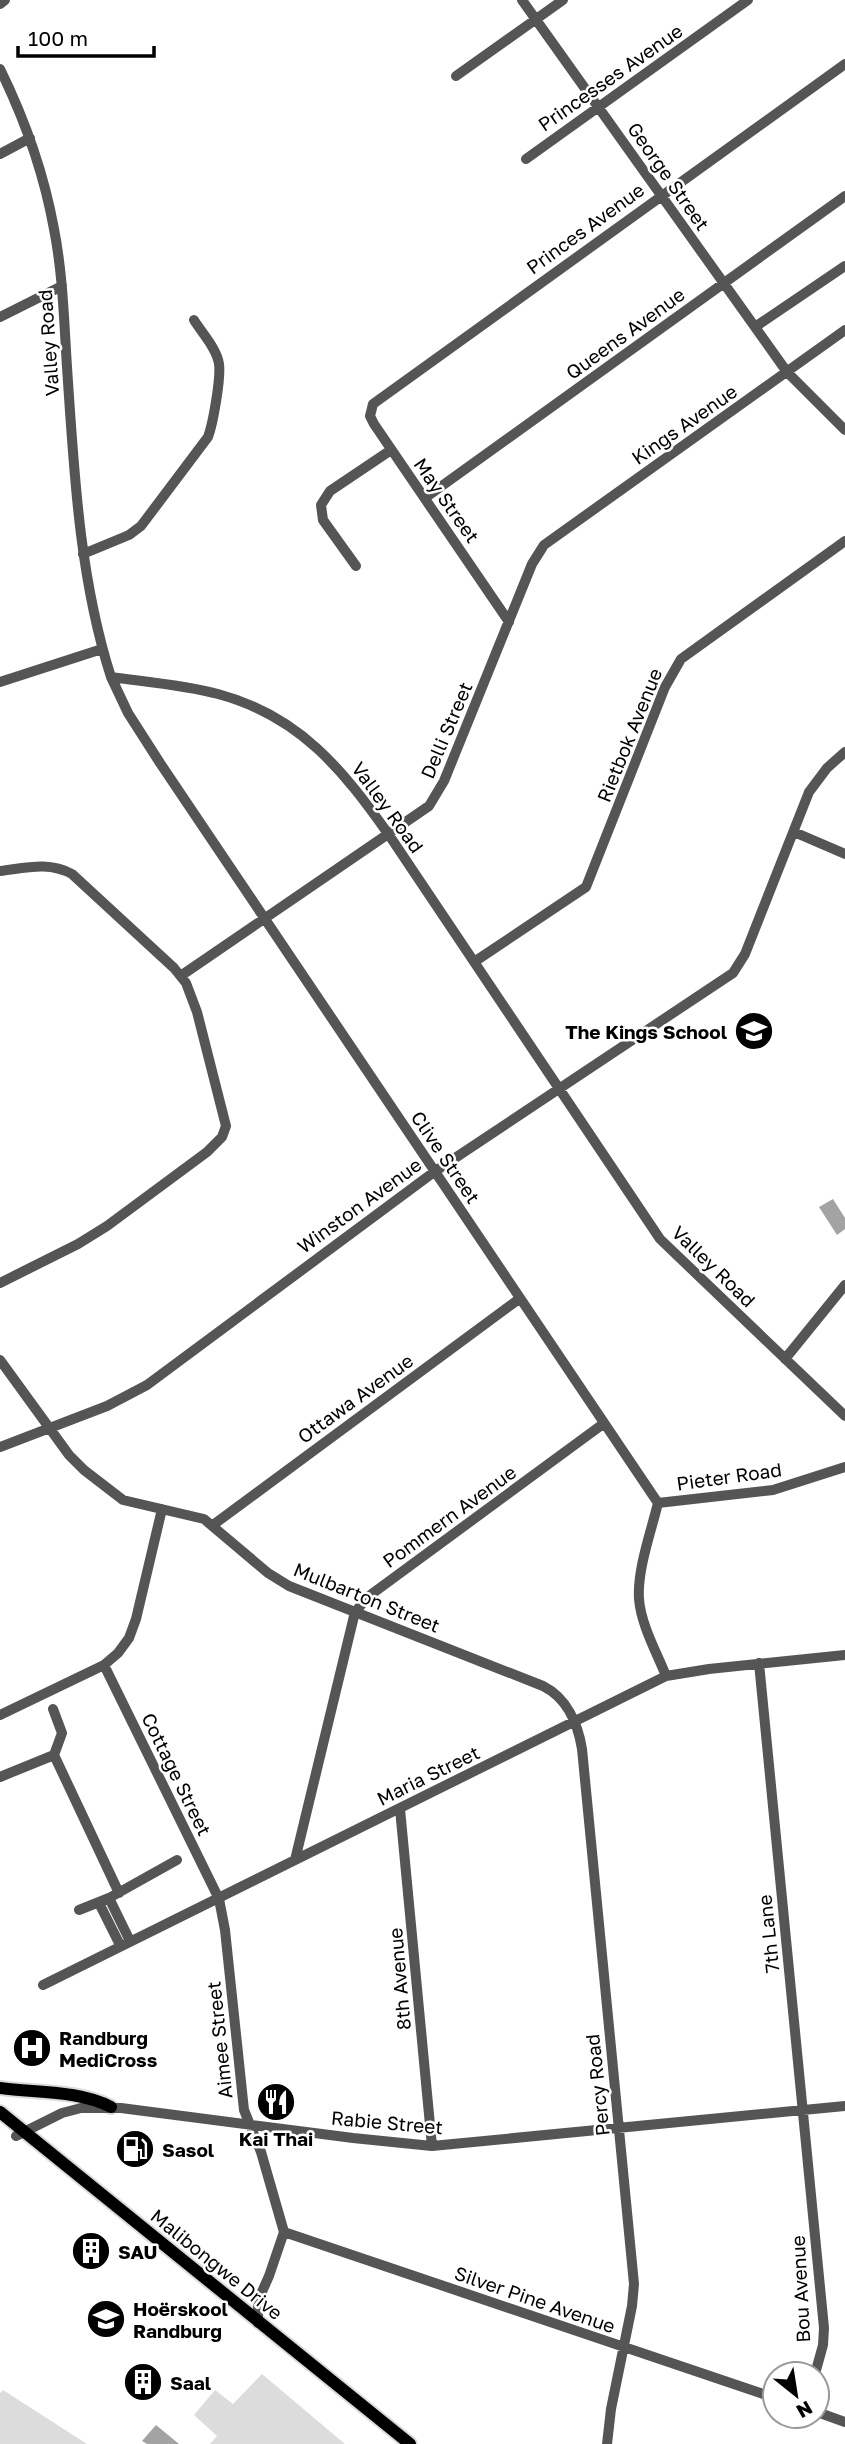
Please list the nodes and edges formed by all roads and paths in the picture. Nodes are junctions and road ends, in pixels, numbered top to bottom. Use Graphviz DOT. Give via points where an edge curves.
graph roads {
  1 [pos="5,0"];
  2 [pos="522,0"];
  3 [pos="563,0"];
  4 [pos="748,0"];
  5 [pos="0,4"];
  6 [pos="536,20"];
  7 [pos="845,64"];
  8 [pos="0,69"];
  9 [pos="456,76"];
  10 [pos="598,107"];
  11 [pos="30,138"];
  12 [pos="0,154"];
  13 [pos="526,159"];
  14 [pos="660,196"];
  15 [pos="845,196"];
  16 [pos="845,266"];
  17 [pos="724,283"];
  18 [pos="62,286"];
  19 [pos="0,317"];
  20 [pos="194,320"];
  21 [pos="755,327"];
  22 [pos="845,330"];
  23 [pos="787,372"];
  24 [pos="380,396"];
  25 [pos="845,430"];
  26 [pos="391,450"];
  27 [pos="425,498"];
  28 [pos="845,541"];
  29 [pos="544,545"];
  30 [pos="83,554"];
  31 [pos="356,566"];
  32 [pos="509,621"];
  33 [pos="102,649"];
  34 [pos="111,677"];
  35 [pos="0,682"];
  36 [pos="845,752"];
  37 [pos="794,832"];
  38 [pos="389,835"];
  39 [pos="845,854"];
  40 [pos="0,872"];
  41 [pos="265,919"];
  42 [pos="474,962"];
  43 [pos="182,975"];
  44 [pos="559,1089"];
  45 [pos="434,1172"];
  46 [pos="0,1283"];
  47 [pos="845,1285"];
  48 [pos="519,1298"];
  49 [pos="785,1359"];
  50 [pos="0,1360"];
  51 [pos="845,1416"];
  52 [pos="603,1424"];
  53 [pos="51,1429"];
  54 [pos="0,1447"];
  55 [pos="845,1467"];
  56 [pos="658,1503"];
  57 [pos="162,1509"];
  58 [pos="213,1525"];
  59 [pos="355,1612"];
  60 [pos="845,1655"];
  61 [pos="759,1663"];
  62 [pos="104,1665"];
  63 [pos="666,1676"];
  64 [pos="53,1709"];
  65 [pos="0,1715"];
  66 [pos="576,1721"];
  67 [pos="54,1755"];
  68 [pos="0,1777"];
  69 [pos="400,1809"];
  70 [pos="177,1860"];
  71 [pos="295,1860"];
  72 [pos="120,1893"];
  73 [pos="219,1899"];
  74 [pos="104,1901"];
  75 [pos="79,1910"];
  76 [pos="125,1943"];
  77 [pos="43,1984"];
  78 [pos="0,2088"];
  79 [pos="845,2106"];
  80 [pos="111,2107"];
  81 [pos="804,2110"];
  82 [pos="0,2112"];
  83 [pos="0,2123"];
  84 [pos="250,2125"];
  85 [pos="619,2128"];
  86 [pos="20,2134"];
  87 [pos="432,2146"];
  88 [pos="812,2202"];
  89 [pos="284,2232"];
  90 [pos="261,2294"];
  91 [pos="238,2305"];
  92 [pos="258,2323"];
  93 [pos="623,2347"];
  94 [pos="819,2360"];
  95 [pos="761,2393"];
  96 [pos="400,2444"];
  97 [pos="410,2444"];
  98 [pos="607,2444"];
  1 -- 5 [label="street"];
  2 -- 6 [label="street, George Street"];
  3 -- 6 [label="street"];
  4 -- 10 [label="street, Princesses Avenue"];
  6 -- 9 [label="street"];
  6 -- 10 [label="street, George Street"];
  7 -- 14 [label="street, Princes Avenue"];
  8 -- 11 [label="street, Valley Road"];
  10 -- 13 [label="street, Princesses Avenue"];
  10 -- 14 [label="street, George Street"];
  11 -- 12 [label="street"];
  11 -- 18 [label="street, Valley Road" via="49,204"];
  14 -- 17 [label="street, George Street"];
  14 -- 24 [label="street, Princes Avenue"];
  15 -- 17 [label="street, Queens Avenue"];
  16 -- 21 [label="street"];
  17 -- 21 [label="street, George Street"];
  17 -- 27 [label="street, Queens Avenue"];
  18 -- 19 [label="street"];
  18 -- 30 [label="street, Valley Road"];
  20 -- 30 [label="street" via="219,362 208,437 141,526"];
  21 -- 23 [label="street, George Street"];
  22 -- 23 [label="street, Kings Avenue"];
  23 -- 25 [label="street, George Street"];
  23 -- 29 [label="street, Kings Avenue"];
  24 -- 26 [label="street, May Street" via="370,416"];
  26 -- 27 [label="street, May Street"];
  26 -- 31 [label="street" via="330,491 321,505 323,520"];
  27 -- 32 [label="street, May Street"];
  28 -- 42 [label="street, Rietbok Avenue" via="681,659 664,687 586,887"];
  29 -- 32 [label="street, Delli Street"];
  30 -- 33 [label="street, Valley Road"];
  32 -- 38 [label="street, Delli Street" via="438,793 424,811"];
  33 -- 34 [label="street, Valley Road"];
  33 -- 35 [label="street"];
  34 -- 38 [label="street, Valley Road" via="220,695 286,725 342,772"];
  34 -- 41 [label="street, Clive Street" via="133,723"];
  36 -- 37 [label="street, Winston Avenue" via="808,792"];
  37 -- 39 [label="street"];
  37 -- 44 [label="street, Winston Avenue" via="737,968"];
  38 -- 41 [label="street, Delli Street"];
  38 -- 42 [label="street, Valley Road"];
  40 -- 43 [label="street" via="44,866 63,869"];
  41 -- 43 [label="street, Delli Street"];
  41 -- 45 [label="street, Clive Street"];
  42 -- 44 [label="street, Valley Road"];
  43 -- 46 [label="street" via="197,1012 226,1119 222,1137 92,1236"];
  44 -- 45 [label="street, Winston Avenue"];
  44 -- 49 [label="street, Valley Road" via="660,1239"];
  45 -- 48 [label="street, Clive Street"];
  45 -- 53 [label="street, Winston Avenue" via="146,1385"];
  47 -- 49 [label="street"];
  48 -- 52 [label="street, Clive Street"];
  48 -- 58 [label="street, Ottawa Avenue"];
  49 -- 51 [label="street, Valley Road"];
  50 -- 53 [label="street, Mulbarton Street"];
  52 -- 56 [label="street, Clive Street"];
  52 -- 59 [label="street, Pommern Avenue" via="369,1596"];
  53 -- 54 [label="street, Winston Avenue"];
  53 -- 57 [label="street, Mulbarton Street" via="78,1465 114,1494 133,1504"];
  55 -- 56 [label="street, Pieter Road" via="773,1490"];
  56 -- 63 [label="street" via="639,1598"];
  57 -- 58 [label="street, Mulbarton Street"];
  57 -- 62 [label="street" via="129,1638"];
  58 -- 59 [label="street, Mulbarton Street" via="282,1583"];
  59 -- 66 [label="street, Mulbarton Street" via="548,1689"];
  59 -- 71 [label="street"];
  60 -- 61 [label="street, Maria Street"];
  61 -- 63 [label="street, Maria Street"];
  61 -- 81 [label="street, 7th Lane"];
  62 -- 65 [label="street"];
  62 -- 73 [label="street, Cottage Street"];
  63 -- 66 [label="street, Maria Street"];
  64 -- 67 [label="street" via="62,1733"];
  66 -- 69 [label="street, Maria Street"];
  66 -- 85 [label="street, Percy Road"];
  67 -- 68 [label="street"];
  67 -- 72 [label="street"];
  69 -- 71 [label="street, Maria Street"];
  69 -- 87 [label="street, 8th Avenue"];
  70 -- 72 [label="street"];
  71 -- 73 [label="street, Maria Street"];
  72 -- 74 [label="street"];
  73 -- 76 [label="street, Maria Street"];
  73 -- 84 [label="street, Aimee Street" via="243,2102"];
  74 -- 75 [label="street"];
  74 -- 76 [label="street"];
  76 -- 77 [label="street, Maria Street"];
  78 -- 80 [label="main road" via="98,2100"];
  79 -- 81 [label="street, Rabie Street"];
  80 -- 84 [label="street, Rabie Street"];
  80 -- 86 [label="street, Rabie Street" via="71,2110"];
  81 -- 85 [label="street, Rabie Street"];
  81 -- 88 [label="street, 7th Lane"];
  82 -- 86 [label="main road, Malibongwe Drive"];
  83 -- 86 [label="main road, Malibongwe Drive"];
  84 -- 87 [label="street, Rabie Street"];
  84 -- 89 [label="street, Aimee Street"];
  85 -- 87 [label="street, Rabie Street"];
  85 -- 93 [label="street, Percy Road" via="634,2284"];
  86 -- 91 [label="main road, Malibongwe Drive"];
  86 -- 96 [label="main road, Malibongwe Drive"];
  88 -- 94 [label="street, Bou Avenue" via="824,2328"];
  89 -- 90 [label="street"];
  89 -- 93 [label="street, Silver Pine Avenue"];
  90 -- 91 [label="street"];
  90 -- 92 [label="street"];
  91 -- 92 [label="main road, Malibongwe Drive"];
  92 -- 97 [label="main road, Malibongwe Drive"];
  93 -- 95 [label="street, Silver Pine Avenue"];
  93 -- 98 [label="street, Percy Road"];
}
